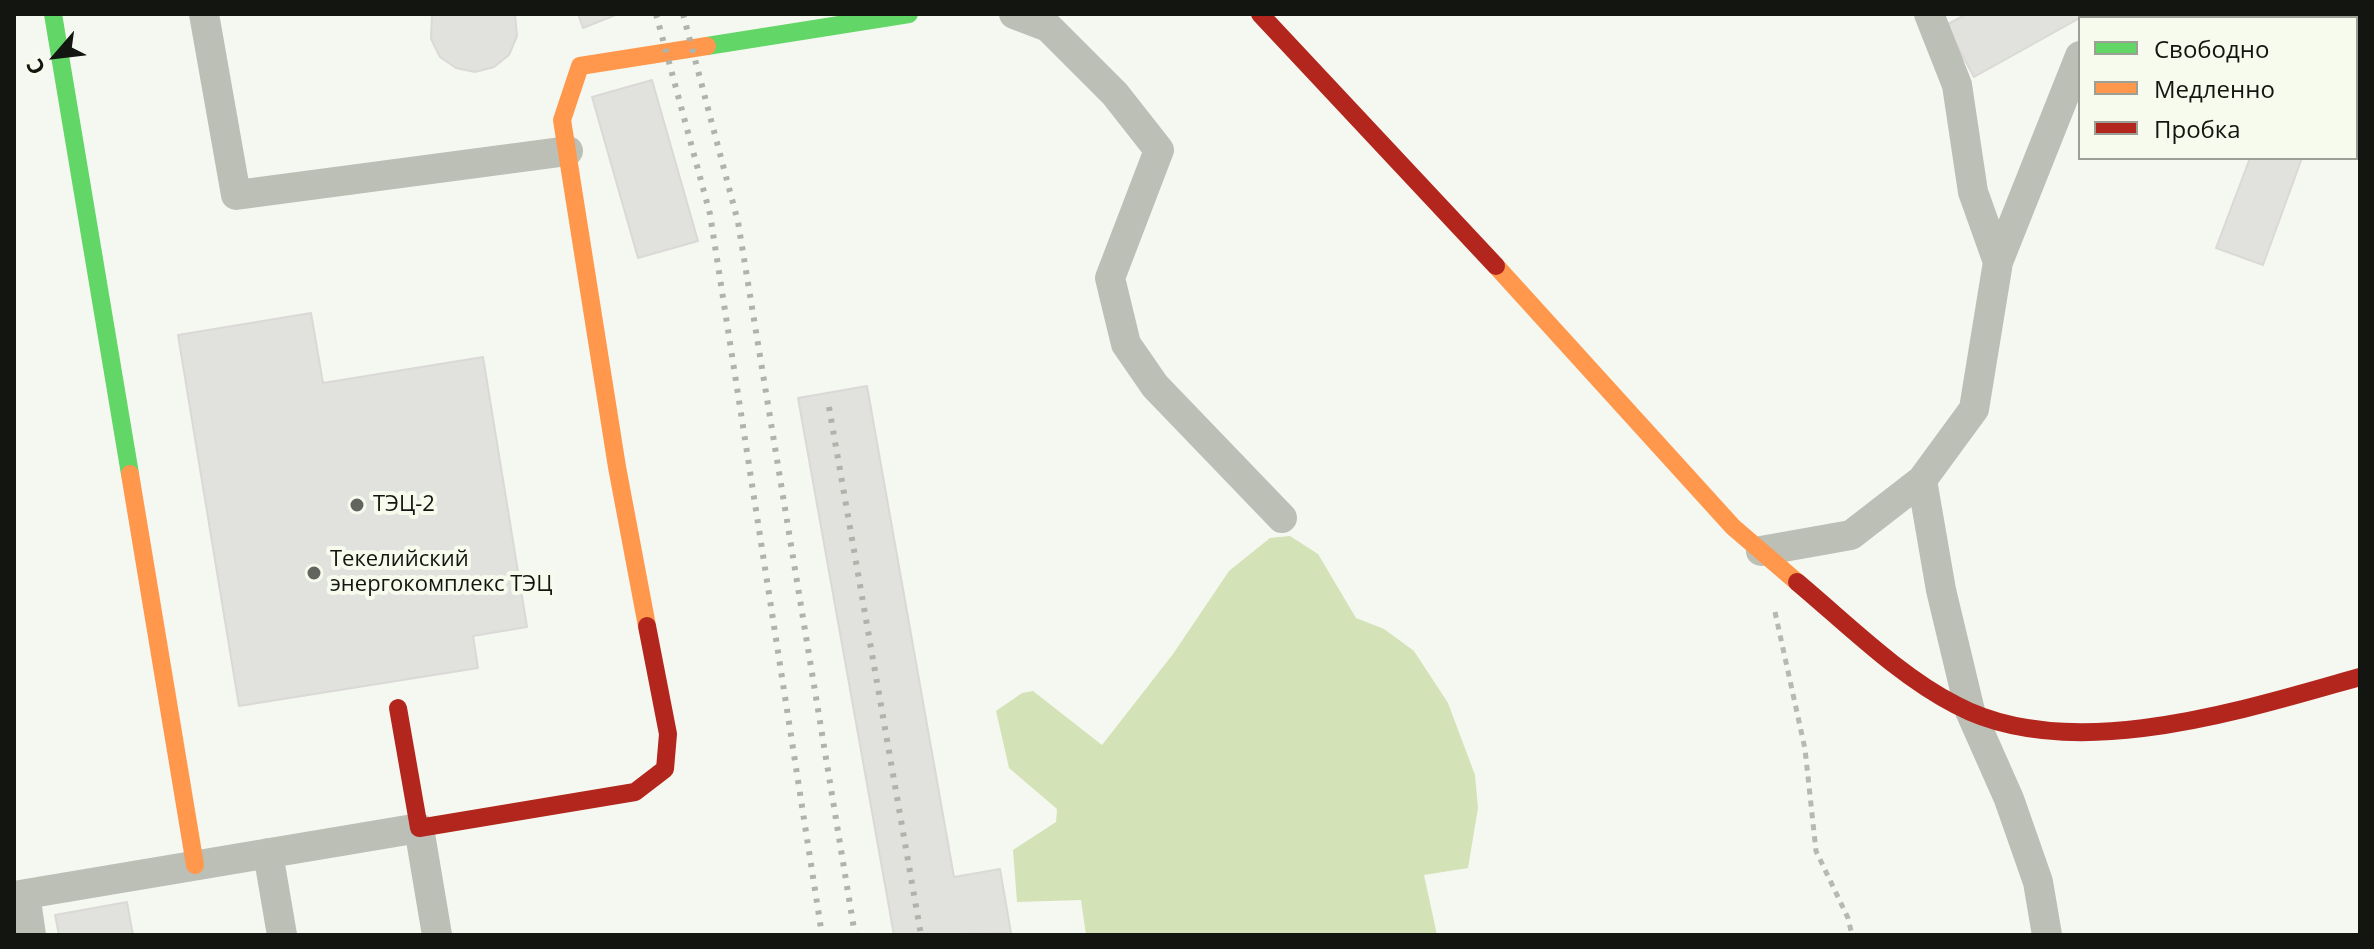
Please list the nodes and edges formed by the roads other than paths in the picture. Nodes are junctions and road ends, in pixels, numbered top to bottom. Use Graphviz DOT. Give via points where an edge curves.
graph roads {
  1 [pos="53,14"];
  2 [pos="204,14"];
  3 [pos="909,14"];
  4 [pos="1014,14"];
  5 [pos="1260,14"];
  6 [pos="1929,14"];
  7 [pos="1057,21"];
  8 [pos="2078,61"];
  9 [pos="568,151"];
  10 [pos="1998,262"];
  11 [pos="1922,480"];
  12 [pos="1282,518"];
  13 [pos="1761,551"];
  14 [pos="2360,677"];
  15 [pos="398,708"];
  16 [pos="1970,711"];
  17 [pos="419,828"];
  18 [pos="268,853"];
  19 [pos="195,865"];
  20 [pos="20,895"];
  21 [pos="31,935"];
  22 [pos="282,935"];
  23 [pos="437,935"];
  24 [pos="2047,935"];
  1 -- 19 [label="street"];
  2 -- 9 [label="street" via="236,195"];
  3 -- 9 [label="street" via="580,66 562,120"];
  4 -- 7 [label="street"];
  5 -- 13 [label="street" via="1733,527"];
  6 -- 10 [label="street" via="1957,85 1973,192"];
  7 -- 12 [label="street" via="1159,150 1110,278 1126,344 1155,386"];
  8 -- 10 [label="street"];
  9 -- 17 [label="street" via="617,467 668,734 665,769 635,792"];
  10 -- 11 [label="street" via="1974,409"];
  11 -- 13 [label="street" via="1851,535"];
  11 -- 16 [label="street"];
  13 -- 16 [label="street" via="1883,654"];
  14 -- 16 [label="street" via="2253,707 2126,729 2039,731"];
  15 -- 17 [label="street"];
  16 -- 24 [label="street" via="2038,882"];
  17 -- 18 [label="street"];
  17 -- 23 [label="street"];
  18 -- 19 [label="street"];
  18 -- 22 [label="street"];
  19 -- 20 [label="street"];
  20 -- 21 [label="street"];
}
